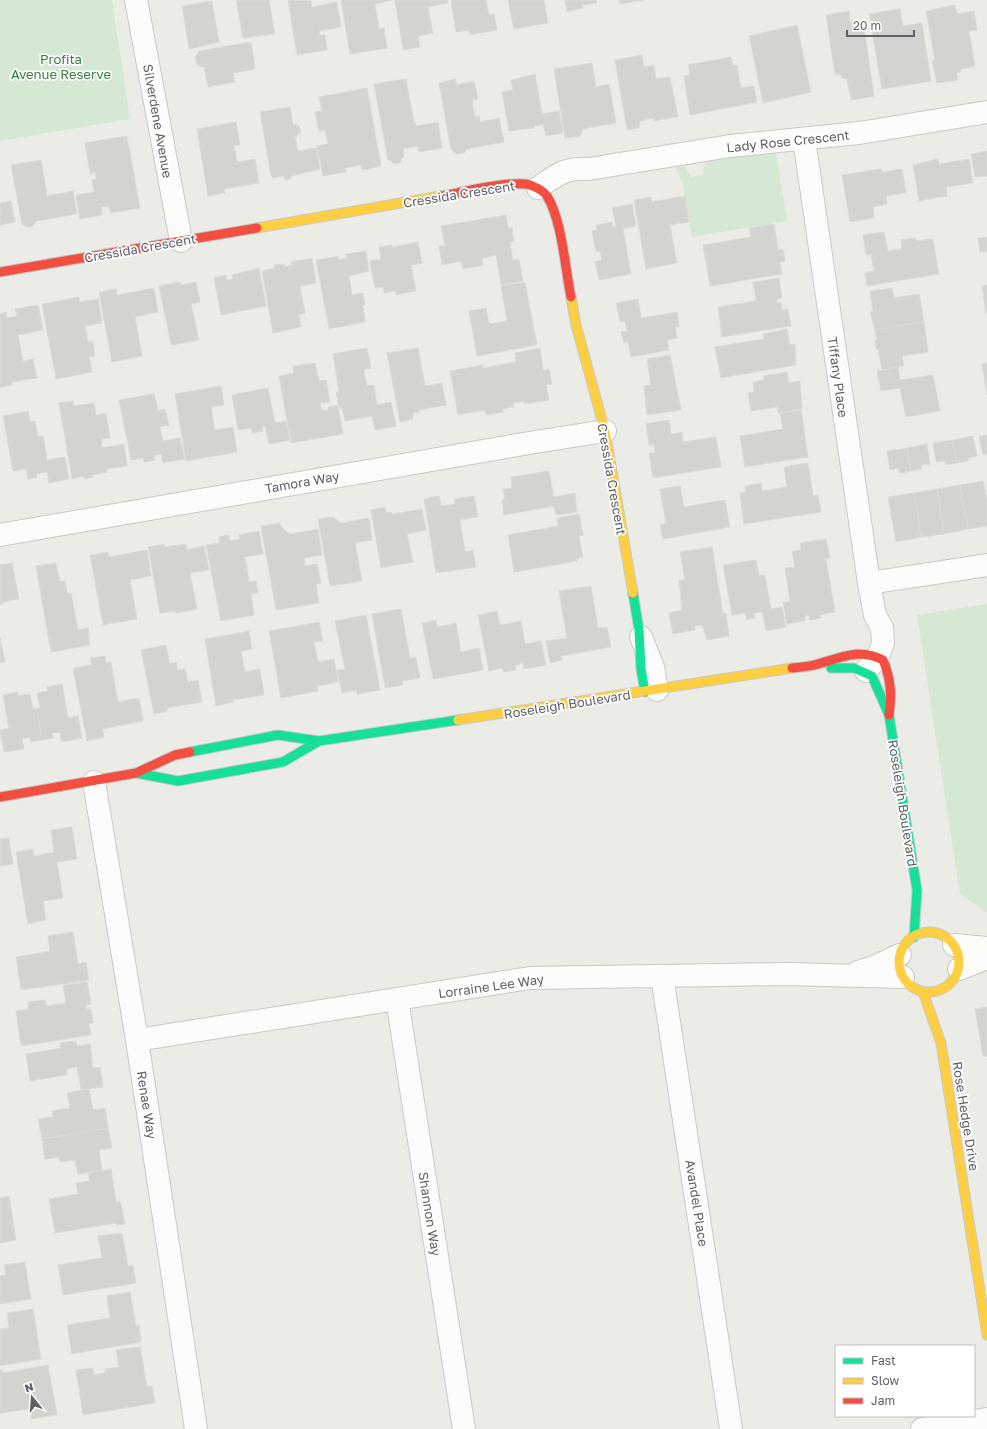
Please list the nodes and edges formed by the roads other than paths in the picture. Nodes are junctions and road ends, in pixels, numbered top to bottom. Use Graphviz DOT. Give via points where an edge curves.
graph roads {
  1 [pos="136,0"];
  2 [pos="987,112"];
  3 [pos="804,139"];
  4 [pos="543,192"];
  5 [pos="181,241"];
  6 [pos="0,272"];
  7 [pos="605,431"];
  8 [pos="0,535"];
  9 [pos="987,565"];
  10 [pos="869,583"];
  11 [pos="639,630"];
  12 [pos="870,661"];
  13 [pos="814,665"];
  14 [pos="651,691"];
  15 [pos="890,715"];
  16 [pos="319,741"];
  17 [pos="136,773"];
  18 [pos="94,782"];
  19 [pos="0,797"];
  20 [pos="917,890"];
  21 [pos="925,904"];
  22 [pos="914,936"];
  23 [pos="954,945"];
  24 [pos="987,948"];
  25 [pos="900,955"];
  26 [pos="987,958"];
  27 [pos="959,969"];
  28 [pos="849,974"];
  29 [pos="662,976"];
  30 [pos="903,977"];
  31 [pos="945,987"];
  32 [pos="923,992"];
  33 [pos="397,999"];
  34 [pos="944,1002"];
  35 [pos="943,1016"];
  36 [pos="137,1040"];
  37 [pos="941,1044"];
  38 [pos="987,1335"];
  39 [pos="987,1419"];
  40 [pos="196,1429"];
  41 [pos="464,1429"];
  42 [pos="731,1429"];
  43 [pos="922,1429"];
  1 -- 5 [label="street, Silverdene Avenue"];
  2 -- 3 [label="street, Lady Rose Crescent" via="859,133"];
  3 -- 4 [label="street, Lady Rose Crescent" via="730,146 589,169 576,168 567,170"];
  3 -- 10 [label="street, Tiffany Place"];
  4 -- 5 [label="street, Cressida Crescent" via="518,184 507,185"];
  4 -- 7 [label="street, Cressida Crescent" via="556,218 576,325"];
  5 -- 6 [label="street, Cressida Crescent"];
  7 -- 8 [label="street, Tamora Way"];
  7 -- 11 [label="street, Cressida Crescent"];
  9 -- 10 [label="street"];
  10 -- 12 [label="street, Tiffany Place" via="876,615"];
  11 -- 14 [label="street, Cressida Crescent" via="653,667"];
  12 -- 13 [label="street, Roseleigh Boulevard" via="854,668 841,669"];
  12 -- 13 [label="street, Roseleigh Boulevard" via="839,656"];
  12 -- 15 [label="street, Roseleigh Boulevard" via="872,676 877,682"];
  12 -- 15 [label="street, Roseleigh Boulevard" via="882,660 890,676"];
  13 -- 14 [label="street, Roseleigh Boulevard"];
  14 -- 16 [label="street, Roseleigh Boulevard"];
  15 -- 20 [label="street, Roseleigh Boulevard"];
  16 -- 17 [label="street, Roseleigh Boulevard" via="278,735 175,755"];
  16 -- 17 [label="street, Roseleigh Boulevard" via="283,762 178,781"];
  17 -- 18 [label="street, Roseleigh Boulevard"];
  18 -- 19 [label="street, Roseleigh Boulevard"];
  18 -- 36 [label="street, Renae Way"];
  20 -- 21 [label="street, Roseleigh Boulevard"];
  20 -- 22 [label="street, Roseleigh Boulevard"];
  22 -- 23 [label="street" via="935,929"];
  22 -- 25 [label="street"];
  23 -- 24 [label="street"];
  23 -- 27 [label="street" via="960,960"];
  25 -- 28 [label="street, Lorraine Lee Way" via="874,967"];
  25 -- 30 [label="street" via="900,970"];
  26 -- 27 [label="street"];
  27 -- 31 [label="street"];
  28 -- 29 [label="street, Lorraine Lee Way"];
  28 -- 30 [label="street, Lorraine Lee Way"];
  29 -- 33 [label="street, Lorraine Lee Way" via="530,978"];
  29 -- 42 [label="street, Avandel Place"];
  30 -- 32 [label="street"];
  31 -- 32 [label="street"];
  31 -- 34 [label="street"];
  32 -- 37 [label="street, Rose Hedge Drive"];
  33 -- 36 [label="street, Lorraine Lee Way"];
  33 -- 41 [label="street, Shannon Way"];
  35 -- 37 [label="street, Rose Hedge Drive"];
  36 -- 40 [label="street, Renae Way"];
  37 -- 38 [label="street, Rose Hedge Drive"];
  39 -- 43 [label="street"];
}
